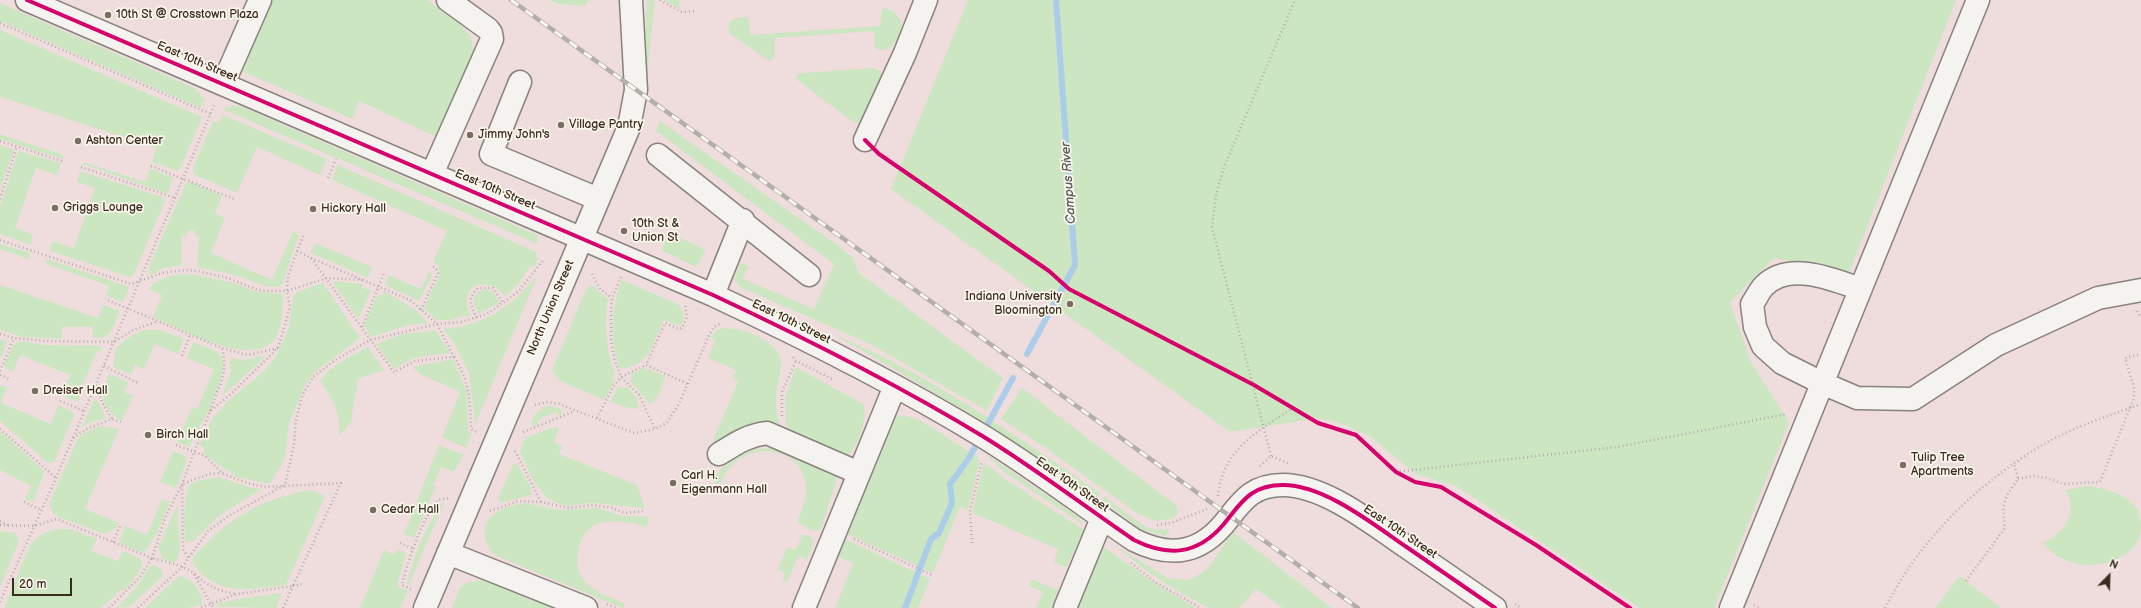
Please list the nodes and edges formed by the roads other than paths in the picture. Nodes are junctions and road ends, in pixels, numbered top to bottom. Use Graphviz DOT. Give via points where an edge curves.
graph roads {
  1 [pos="27,0"];
  2 [pos="260,0"];
  3 [pos="448,0"];
  4 [pos="631,0"];
  5 [pos="926,0"];
  6 [pos="1978,0"];
  7 [pos="62,7"];
  8 [pos="520,82"];
  9 [pos="223,84"];
  10 [pos="865,140"];
  11 [pos="658,155"];
  12 [pos="432,174"];
  13 [pos="598,199"];
  14 [pos="743,220"];
  15 [pos="580,239"];
  16 [pos="809,275"];
  17 [pos="1860,289"];
  18 [pos="2141,290"];
  19 [pos="713,295"];
  20 [pos="1822,383"];
  21 [pos="895,386"];
  22 [pos="719,454"];
  23 [pos="859,473"];
  24 [pos="1102,518"];
  25 [pos="448,553"];
  26 [pos="425,608"];
  27 [pos="586,608"];
  28 [pos="804,608"];
  29 [pos="1065,608"];
  30 [pos="1495,608"];
  31 [pos="1731,608"];
  1 -- 7 [label="street, East 10th Street"];
  2 -- 9 [label="street"];
  3 -- 12 [label="street" via="488,29 492,39"];
  4 -- 13 [label="street, North Union Street" via="636,90 630,127"];
  5 -- 10 [label="street"];
  6 -- 17 [label="street"];
  7 -- 9 [label="street, East 10th Street"];
  8 -- 13 [label="street" via="491,154"];
  9 -- 12 [label="street, East 10th Street"];
  11 -- 14 [label="street"];
  12 -- 15 [label="street, East 10th Street"];
  13 -- 15 [label="street, North Union Street"];
  14 -- 16 [label="street"];
  14 -- 19 [label="street"];
  15 -- 19 [label="street, East 10th Street"];
  15 -- 25 [label="street, North Union Street"];
  17 -- 20 [label="street"];
  17 -- 20 [label="street" via="1812,274 1781,275 1764,286 1752,304 1755,327 1763,346 1782,363"];
  18 -- 20 [label="street" via="2098,298 2003,342 1913,399 1858,398"];
  19 -- 21 [label="street, East 10th Street" via="806,338"];
  20 -- 31 [label="street"];
  21 -- 23 [label="street"];
  21 -- 24 [label="street, East 10th Street"];
  22 -- 23 [label="street" via="739,441 767,433"];
  23 -- 28 [label="street"];
  24 -- 29 [label="street"];
  24 -- 30 [label="street, East 10th Street" via="1150,548 1176,552 1193,547 1211,536 1223,525 1239,503 1260,489 1283,485 1297,486 1345,507"];
  25 -- 26 [label="street, North Union Street"];
  25 -- 27 [label="street"];
}
